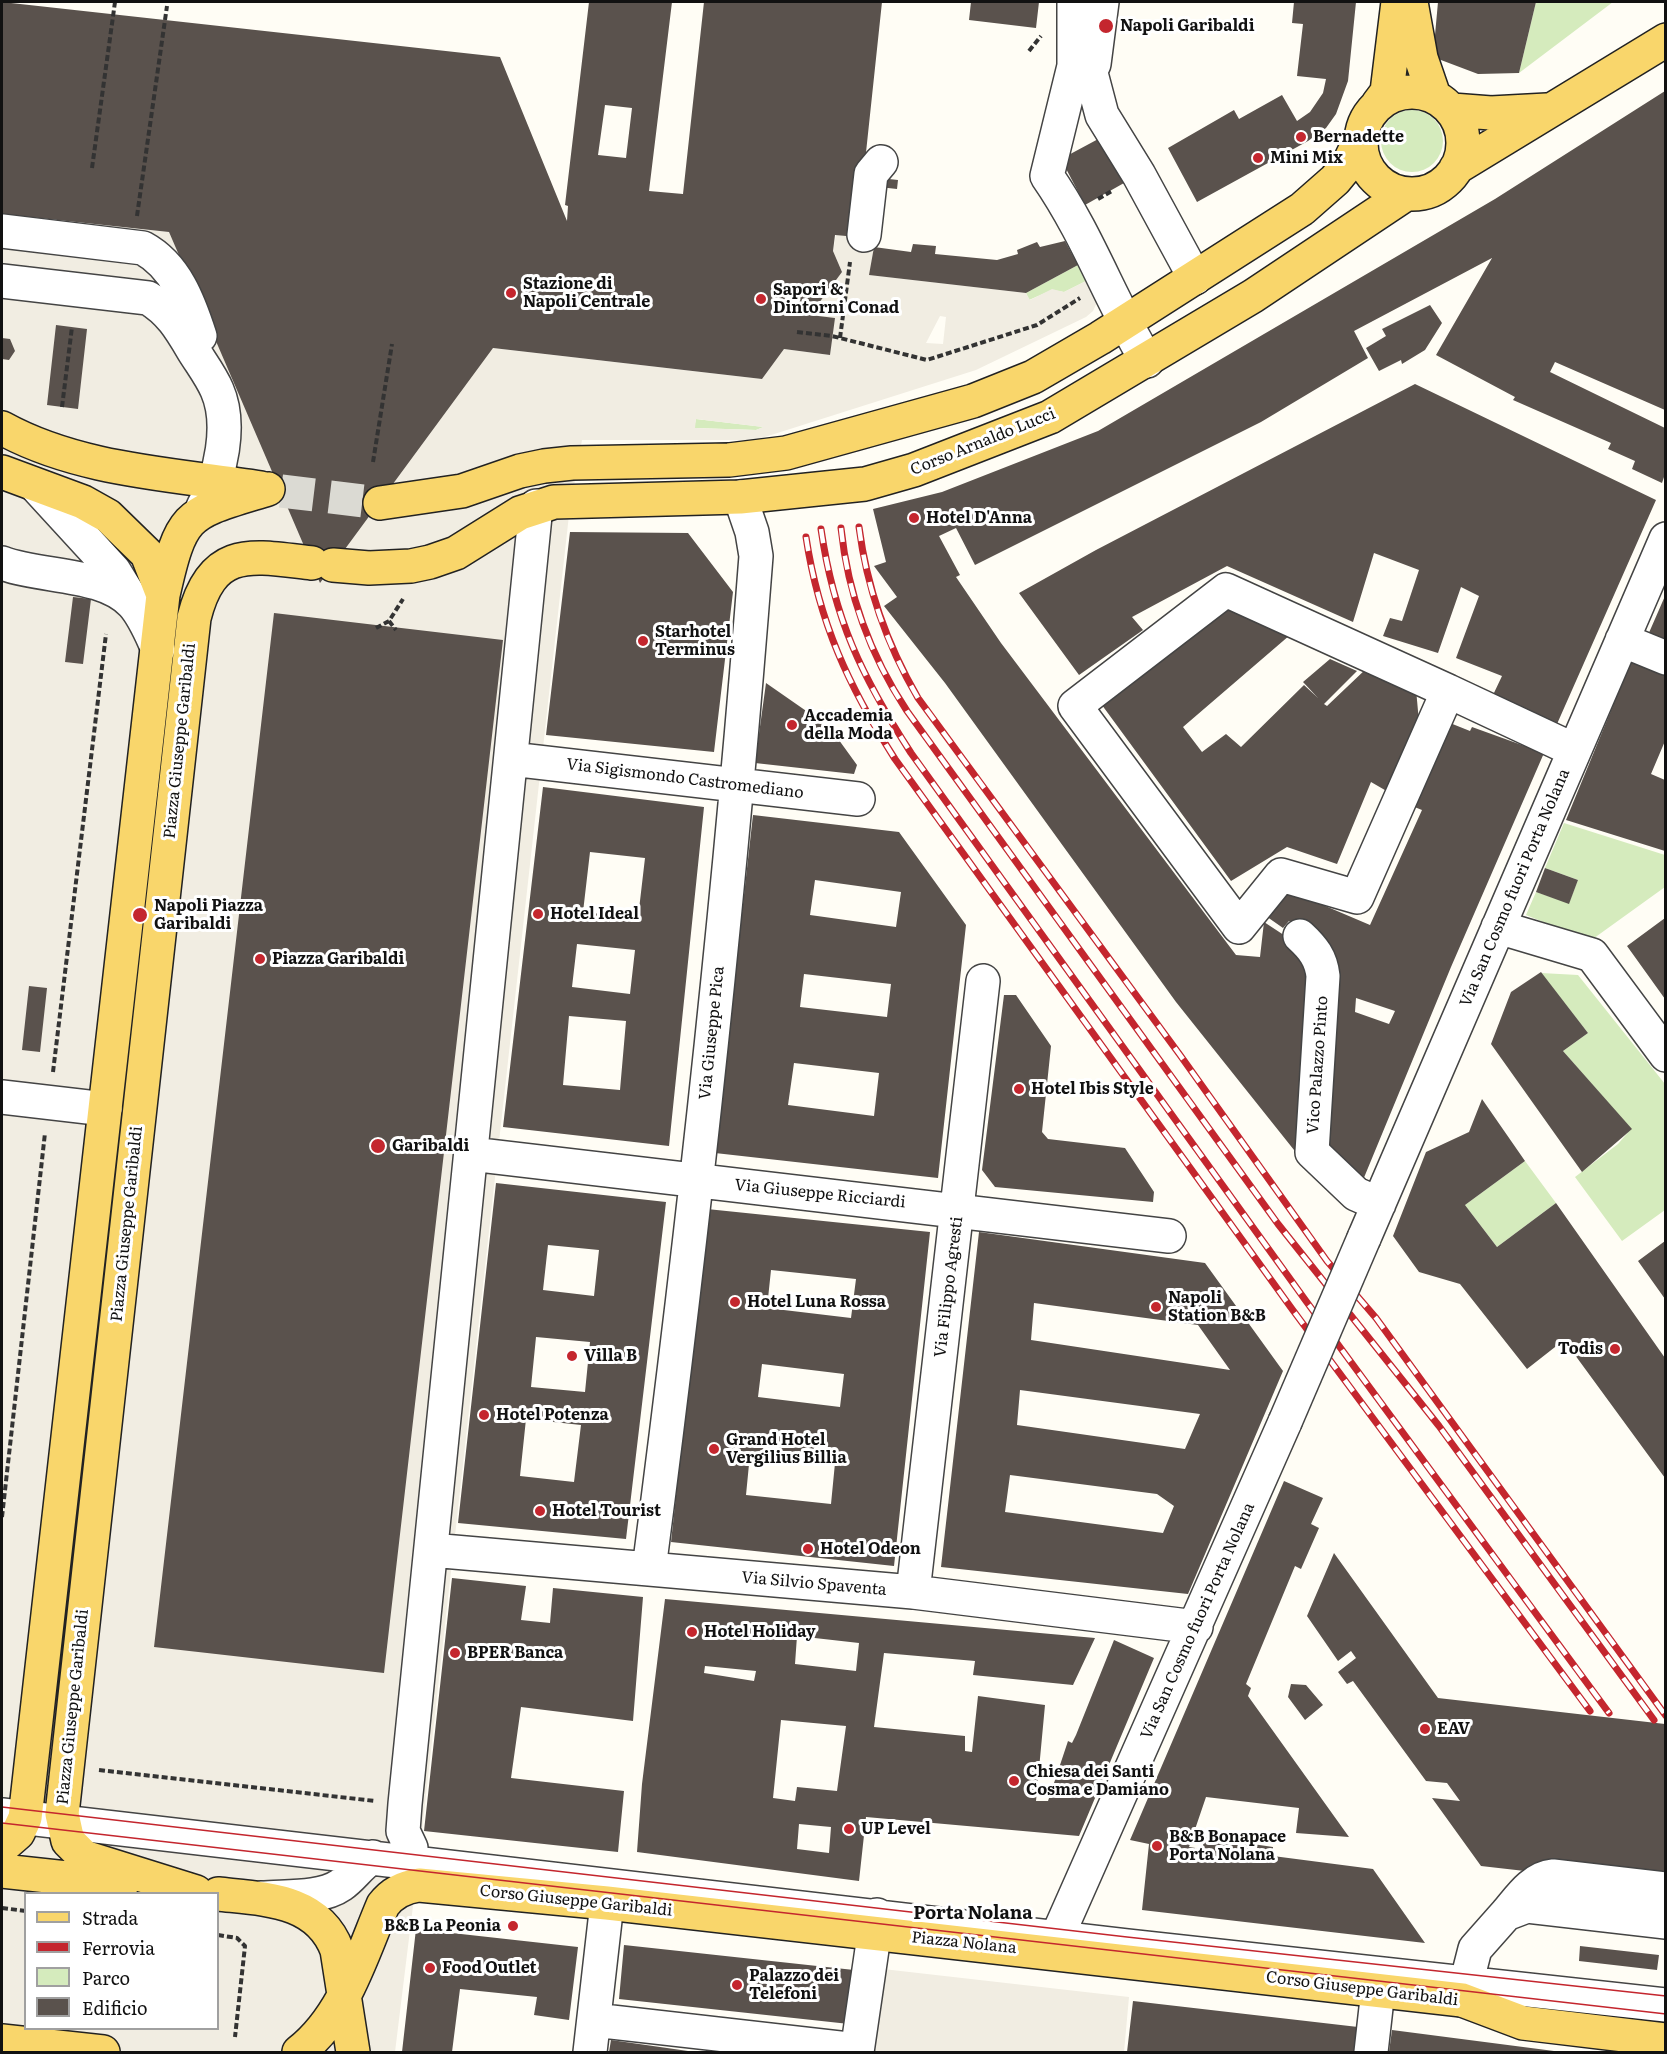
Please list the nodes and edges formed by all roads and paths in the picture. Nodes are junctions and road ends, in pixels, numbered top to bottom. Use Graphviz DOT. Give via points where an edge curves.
graph roads {
  1 [pos="115,2"];
  2 [pos="1074,2"];
  3 [pos="1084,2"];
  4 [pos="1102,2"];
  5 [pos="1398,2"];
  6 [pos="1410,2"];
  7 [pos="167,6"];
  8 [pos="1047,28"];
  9 [pos="1665,40"];
  10 [pos="1029,51"];
  11 [pos="1083,72"];
  12 [pos="1443,103"];
  13 [pos="1378,104"];
  14 [pos="1549,110"];
  15 [pos="1361,138"];
  16 [pos="881,162"];
  17 [pos="92,168"];
  18 [pos="1456,168"];
  19 [pos="1117,188"];
  20 [pos="1406,194"];
  21 [pos="1097,200"];
  22 [pos="137,218"];
  23 [pos="2,231"];
  24 [pos="857,246"];
  25 [pos="1195,278"];
  26 [pos="2,281"];
  27 [pos="1087,294"];
  28 [pos="1124,323"];
  29 [pos="72,327"];
  30 [pos="797,332"];
  31 [pos="840,338"];
  32 [pos="392,344"];
  33 [pos="1147,361"];
  34 [pos="217,389"];
  35 [pos="62,407"];
  36 [pos="2,428"];
  37 [pos="373,462"];
  38 [pos="17,478"];
  39 [pos="216,481"];
  40 [pos="740,497"];
  41 [pos="570,500"];
  42 [pos="380,503"];
  43 [pos="536,506"];
  44 [pos="200,512"];
  45 [pos="1665,539"];
  46 [pos="7,559"];
  47 [pos="95,583"];
  48 [pos="406,594"];
  49 [pos="149,600"];
  50 [pos="389,621"];
  51 [pos="376,628"];
  52 [pos="396,630"];
  53 [pos="106,634"];
  54 [pos="1622,640"];
  55 [pos="1665,658"];
  56 [pos="1448,691"];
  57 [pos="1574,750"];
  58 [pos="511,759"];
  59 [pos="739,785"];
  60 [pos="858,799"];
  61 [pos="1498,927"];
  62 [pos="1300,936"];
  63 [pos="983,981"];
  64 [pos="1665,1055"];
  65 [pos="53,1073"];
  66 [pos="2,1097"];
  67 [pos="105,1109"];
  68 [pos="46,1127"];
  69 [pos="471,1154"];
  70 [pos="696,1180"];
  71 [pos="1379,1204"];
  72 [pos="958,1210"];
  73 [pos="1168,1236"];
  74 [pos="2,1517"];
  75 [pos="431,1550"];
  76 [pos="649,1569"];
  77 [pos="914,1592"];
  78 [pos="1196,1627"];
  79 [pos="96,1770"];
  80 [pos="405,1804"];
  81 [pos="13,1816"];
  82 [pos="62,1822"];
  83 [pos="2,1846"];
  84 [pos="411,1848"];
  85 [pos="374,1857"];
  86 [pos="477,1869"];
  87 [pos="2,1872"];
  88 [pos="419,1885"];
  89 [pos="1665,1889"];
  90 [pos="198,1892"];
  91 [pos="205,1892"];
  92 [pos="219,1894"];
  93 [pos="256,1899"];
  94 [pos="607,1903"];
  95 [pos="2,1908"];
  96 [pos="24,1911"];
  97 [pos="1506,1914"];
  98 [pos="1665,1922"];
  99 [pos="876,1924"];
  100 [pos="219,1935"];
  101 [pos="1055,1945"];
  102 [pos="1378,1990"];
  103 [pos="1464,1991"];
  104 [pos="344,1996"];
  105 [pos="1665,2005"];
  106 [pos="594,2020"];
  107 [pos="235,2037"];
  108 [pos="2,2041"];
  109 [pos="1653,2044"];
  110 [pos="63,2050"];
  111 [pos="857,2051"];
  112 [pos="103,2052"];
  113 [pos="299,2052"];
  114 [pos="353,2052"];
  115 [pos="590,2052"];
  116 [pos="1371,2052"];
  1 -- 17 [label="path"];
  2 -- 11 [label="street"];
  3 -- 11 [label="street" via="1087,58"];
  4 -- 11 [label="street"];
  5 -- 13 [label="main road" via="1387,92"];
  6 -- 12 [label="main road" via="1420,57"];
  7 -- 22 [label="path"];
  8 -- 10 [label="path"];
  9 -- 14 [label="main road"];
  11 -- 25 [label="street" via="1102,115"];
  11 -- 28 [label="street" via="1047,176 1072,212"];
  12 -- 13 [label="main road" via="1406,91"];
  12 -- 14 [label="main road" via="1491,112"];
  12 -- 18 [label="main road" via="1459,120 1464,143"];
  13 -- 15 [label="main road" via="1366,121"];
  14 -- 18 [label="main road"];
  15 -- 20 [label="main road" via="1365,161 1374,177 1384,186"];
  15 -- 25 [label="main road" via="1335,180 1302,209"];
  16 -- 24 [label="street" via="872,174"];
  18 -- 20 [label="main road" via="1432,190"];
  19 -- 21 [label="path"];
  20 -- 33 [label="main road, Corso Arnaldo Lucci"];
  23 -- 34 [label="street" via="143,248 155,255 182,289"];
  24 -- 31 [label="path"];
  25 -- 28 [label="main road"];
  26 -- 34 [label="street" via="148,298 173,317"];
  27 -- 31 [label="path" via="1037,325 927,360"];
  28 -- 33 [label="street"];
  28 -- 42 [label="main road" via="1034,377 974,401 837,441 729,460 572,463 520,471 462,491"];
  29 -- 35 [label="path"];
  30 -- 31 [label="path"];
  32 -- 37 [label="path"];
  33 -- 40 [label="main road, Corso Arnaldo Lucci" via="1050,417 914,470 854,485"];
  34 -- 39 [label="street" via="223,426"];
  36 -- 39 [label="main road, Piazza Giuseppe Garibaldi" via="66,456"];
  38 -- 47 [label="street" via="42,528"];
  38 -- 49 [label="main road, Piazza Giuseppe Garibaldi" via="83,502 108,516 147,554"];
  39 -- 44 [label="street"];
  39 -- 44 [label="main road, Piazza Giuseppe Garibaldi" via="275,490"];
  40 -- 41 [label="main road, Corso Arnaldo Lucci"];
  40 -- 59 [label="street, Via Giuseppe Pica" via="756,556"];
  41 -- 43 [label="main road, Piazza Giuseppe Garibaldi"];
  43 -- 58 [label="street"];
  43 -- 82 [label="main road, Piazza Giuseppe Garibaldi" via="456,553 411,566 369,568 263,557 239,560 210,579 196,606"];
  44 -- 49 [label="main road, Piazza Giuseppe Garibaldi" via="180,532"];
  45 -- 54 [label="street, Via San Cosmo fuori Porta Nolana"];
  46 -- 47 [label="street"];
  47 -- 49 [label="street"];
  48 -- 50 [label="path"];
  49 -- 67 [label="main road, Piazza Giuseppe Garibaldi" via="158,649"];
  50 -- 51 [label="path"];
  50 -- 52 [label="path"];
  53 -- 65 [label="path"];
  54 -- 55 [label="street"];
  54 -- 57 [label="street, Via San Cosmo fuori Porta Nolana"];
  56 -- 56 [label="street" via="1226,590 1075,706 1239,927 1281,875 1357,897"];
  56 -- 57 [label="street"];
  57 -- 61 [label="street, Via San Cosmo fuori Porta Nolana"];
  58 -- 59 [label="street, Via Sigismondo Castromediano"];
  58 -- 69 [label="street"];
  59 -- 60 [label="street, Via Sigismondo Castromediano"];
  59 -- 70 [label="street, Via Giuseppe Pica"];
  61 -- 64 [label="street" via="1592,955"];
  61 -- 71 [label="street, Via San Cosmo fuori Porta Nolana"];
  62 -- 71 [label="street, Vico Palazzo Pinto" via="1314,949 1323,976 1312,1152 1356,1194"];
  63 -- 72 [label="street, Via Filippo Agresti"];
  66 -- 67 [label="street"];
  67 -- 81 [label="main road, Piazza Giuseppe Garibaldi"];
  68 -- 74 [label="path"];
  69 -- 70 [label="street, Via Giuseppe Ricciardi"];
  69 -- 75 [label="street"];
  70 -- 72 [label="street, Via Giuseppe Ricciardi"];
  70 -- 76 [label="street, Via Giuseppe Pica"];
  71 -- 78 [label="street, Via San Cosmo fuori Porta Nolana, bridge"];
  72 -- 73 [label="street, Via Giuseppe Ricciardi"];
  72 -- 77 [label="street, Via Filippo Agresti"];
  75 -- 76 [label="street, Via Silvio Spaventa"];
  75 -- 80 [label="street"];
  76 -- 77 [label="street, Via Silvio Spaventa"];
  77 -- 78 [label="street, Via Silvio Spaventa"];
  78 -- 101 [label="street, Via San Cosmo fuori Porta Nolana"];
  79 -- 80 [label="path"];
  80 -- 84 [label="street" via="403,1831"];
  81 -- 82 [label="street"];
  81 -- 83 [label="main road" via="18,1833"];
  82 -- 85 [label="street"];
  82 -- 91 [label="main road, Piazza Giuseppe Garibaldi" via="68,1841 84,1857"];
  85 -- 86 [label="street"];
  85 -- 93 [label="street" via="360,1864 341,1885 317,1893"];
  86 -- 88 [label="street"];
  86 -- 99 [label="street"];
  87 -- 90 [label="main road, Piazza Giuseppe Garibaldi"];
  88 -- 94 [label="main road, Corso Giuseppe Garibaldi"];
  88 -- 104 [label="main road, Corso Giuseppe Garibaldi" via="407,1886 383,1905"];
  89 -- 97 [label="street" via="1553,1875 1542,1877"];
  92 -- 93 [label="main road, Piazza Giuseppe Garibaldi"];
  93 -- 104 [label="main road, Piazza Giuseppe Garibaldi" via="287,1904 322,1923 337,1950"];
  94 -- 99 [label="main road, Corso Giuseppe Garibaldi"];
  94 -- 106 [label="street"];
  95 -- 96 [label="path"];
  97 -- 98 [label="street" via="1527,1906"];
  97 -- 103 [label="street" via="1475,1949"];
  99 -- 101 [label="main road, Piazza Nolana"];
  99 -- 111 [label="street"];
  100 -- 107 [label="path" via="237,1938 245,1946"];
  101 -- 102 [label="main road, Corso Giuseppe Garibaldi"];
  101 -- 103 [label="street"];
  102 -- 103 [label="main road, Corso Giuseppe Garibaldi"];
  102 -- 116 [label="street"];
  103 -- 105 [label="street"];
  103 -- 109 [label="main road, Corso Giuseppe Garibaldi" via="1523,2023"];
  104 -- 113 [label="main road" via="324,2029"];
  104 -- 114 [label="main road, Piazza Giuseppe Garibaldi"];
  106 -- 111 [label="street"];
  106 -- 115 [label="street"];
  108 -- 110 [label="main road"];
  110 -- 112 [label="main road"];
}
